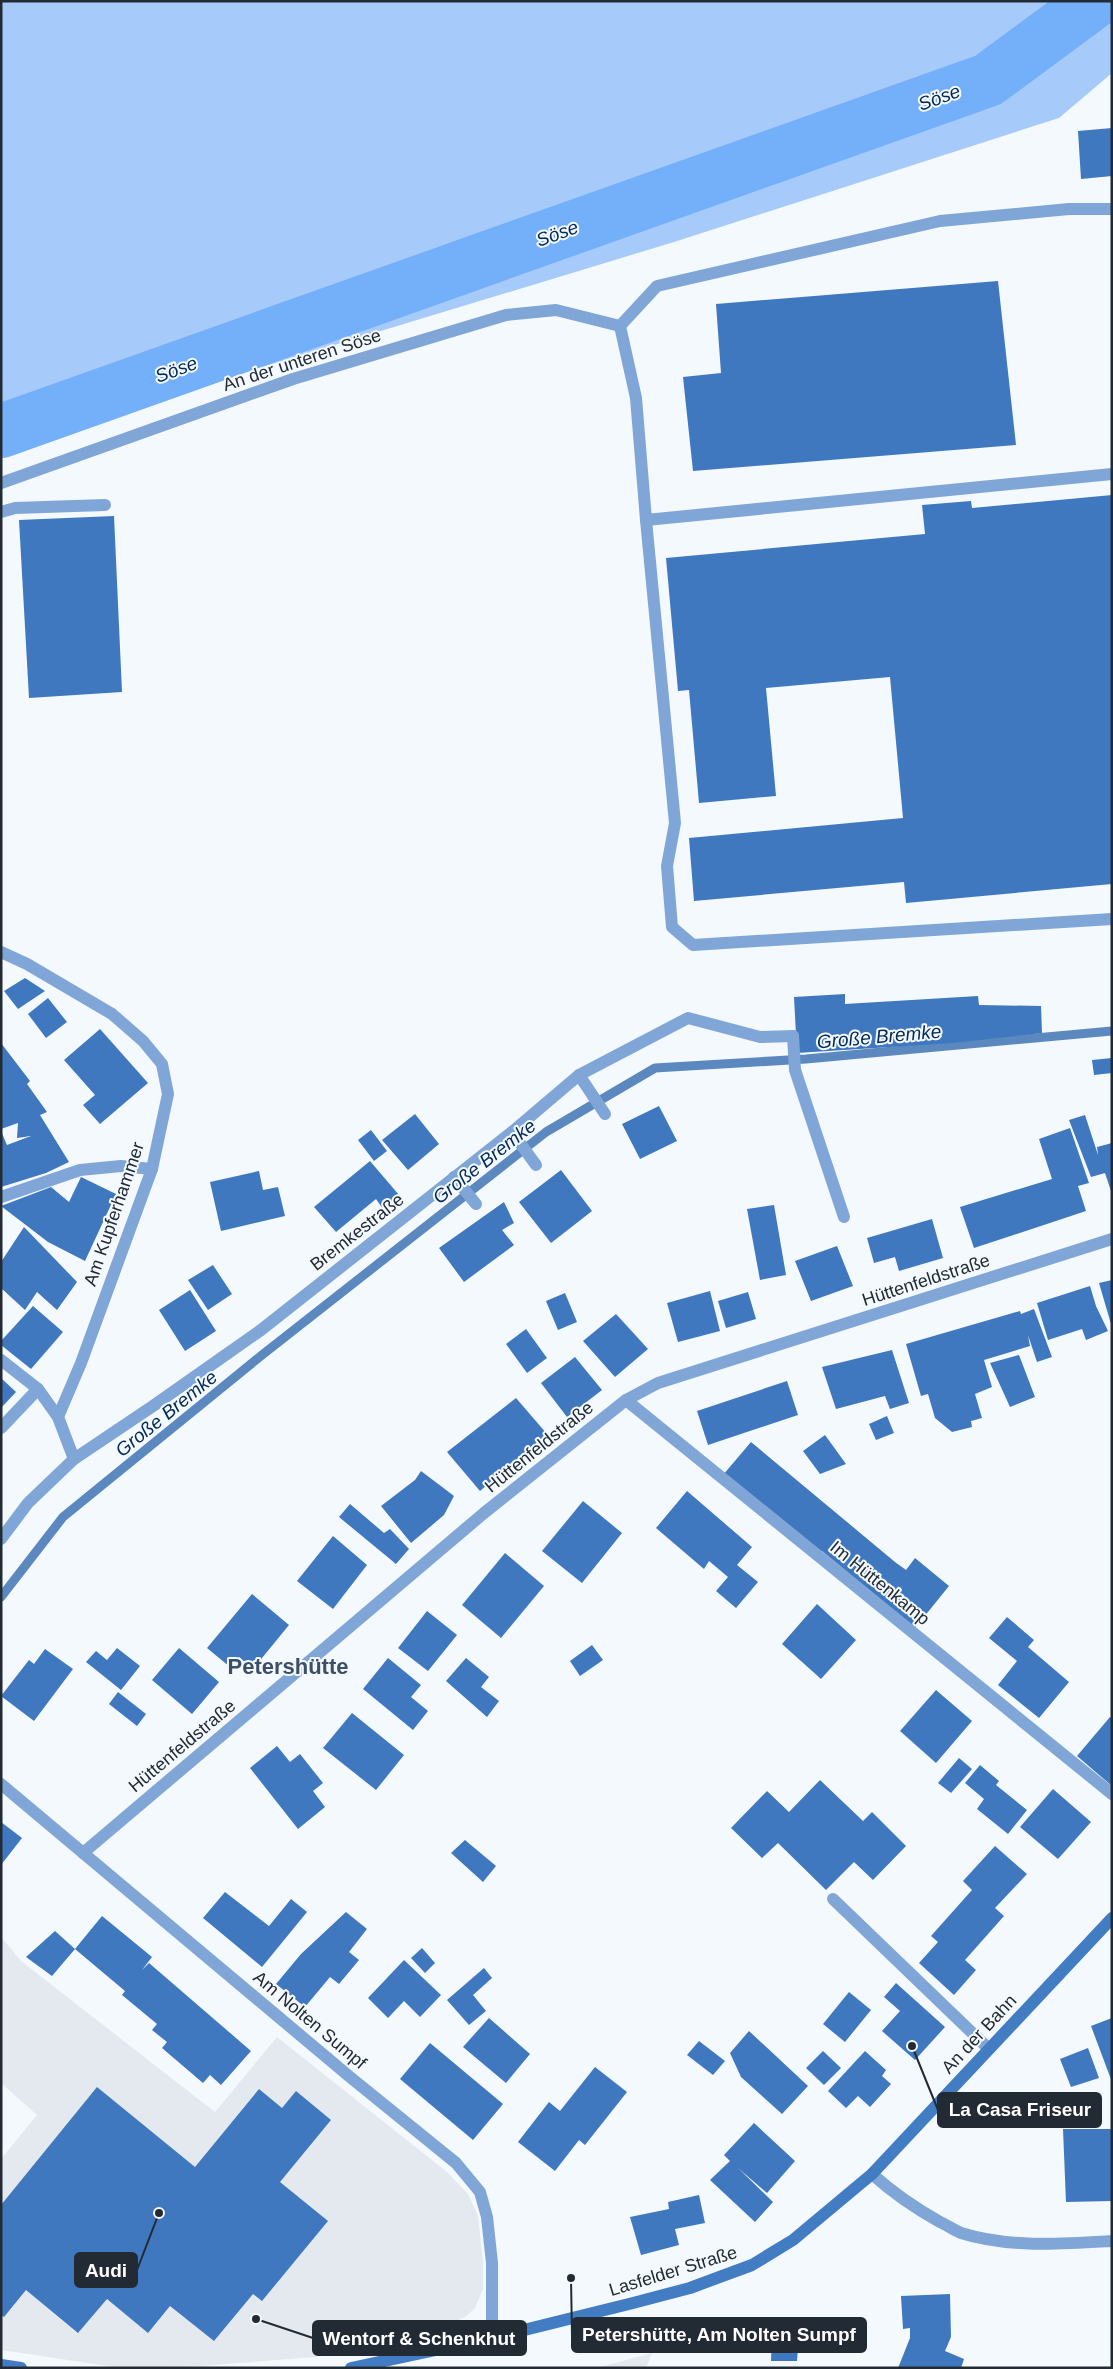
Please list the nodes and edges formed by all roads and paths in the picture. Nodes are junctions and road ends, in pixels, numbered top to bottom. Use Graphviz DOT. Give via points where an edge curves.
graph roads {
  1 [pos="1112,209"];
  2 [pos="620,326"];
  3 [pos="1112,474"];
  4 [pos="1,483"];
  5 [pos="105,504"];
  6 [pos="1,512"];
  7 [pos="646,520"];
  8 [pos="1112,919"];
  9 [pos="1,952"];
  10 [pos="578,1075"];
  11 [pos="605,1114"];
  12 [pos="516,1137"];
  13 [pos="536,1165"];
  14 [pos="152,1169"];
  15 [pos="454,1178"];
  16 [pos="1,1197"];
  17 [pos="476,1204"];
  18 [pos="844,1217"];
  19 [pos="1112,1239"];
  20 [pos="1,1360"];
  21 [pos="38,1389"];
  22 [pos="626,1400"];
  23 [pos="58,1417"];
  24 [pos="1,1428"];
  25 [pos="74,1459"];
  26 [pos="1,1538"];
  27 [pos="1,1784"];
  28 [pos="1112,1794"];
  29 [pos="83,1853"];
  30 [pos="833,1899"];
  31 [pos="1112,1918"];
  32 [pos="989,2049"];
  33 [pos="872,2174"];
  34 [pos="1112,2241"];
  35 [pos="492,2338"];
  36 [pos="1,2365"];
  37 [pos="21,2368"];
  38 [pos="351,2368"];
  1 -- 2 [label="street" via="940,221 657,286"];
  2 -- 4 [label="street, An der unteren Söse" via="556,310 506,315 292,379"];
  2 -- 7 [label="street" via="636,398"];
  3 -- 7 [label="street"];
  5 -- 6 [label="street" via="15,508"];
  7 -- 8 [label="street" via="675,823 666,866 672,927 692,945"];
  9 -- 14 [label="street, Am Kupferhammer" via="112,1014 143,1041 162,1064 168,1094"];
  10 -- 11 [label="street"];
  10 -- 12 [label="street, Bremkestraße"];
  10 -- 18 [label="street, Bremkestraße" via="688,1018 760,1037 792,1036 795,1070"];
  12 -- 13 [label="street"];
  12 -- 15 [label="street, Bremkestraße"];
  14 -- 16 [label="street" via="121,1166 80,1170"];
  14 -- 23 [label="street, Am Kupferhammer"];
  15 -- 17 [label="street"];
  15 -- 25 [label="street, Bremkestraße" via="261,1330"];
  19 -- 22 [label="street, Hüttenfeldstraße" via="658,1382"];
  20 -- 21 [label="street"];
  21 -- 23 [label="street"];
  21 -- 24 [label="street"];
  22 -- 28 [label="street, Im Hüttenkamp"];
  22 -- 29 [label="street, Hüttenfeldstraße" via="484,1513"];
  23 -- 25 [label="street"];
  25 -- 26 [label="street, Bremkestraße" via="28,1502"];
  27 -- 29 [label="street, Am Nolten Sumpf"];
  29 -- 35 [label="street, Am Nolten Sumpf" via="456,2163 480,2192 487,2217 492,2263"];
  30 -- 32 [label="street"];
  31 -- 32 [label="street, An der Bahn"];
  32 -- 33 [label="street, An der Bahn"];
  33 -- 34 [label="street" via="892,2193 959,2232 1044,2245"];
  33 -- 35 [label="street, Lasfelder Straße" via="793,2240 752,2265 690,2288"];
  35 -- 38 [label="street, Lasfelder Straße"];
  36 -- 37 [label="street"];
}
